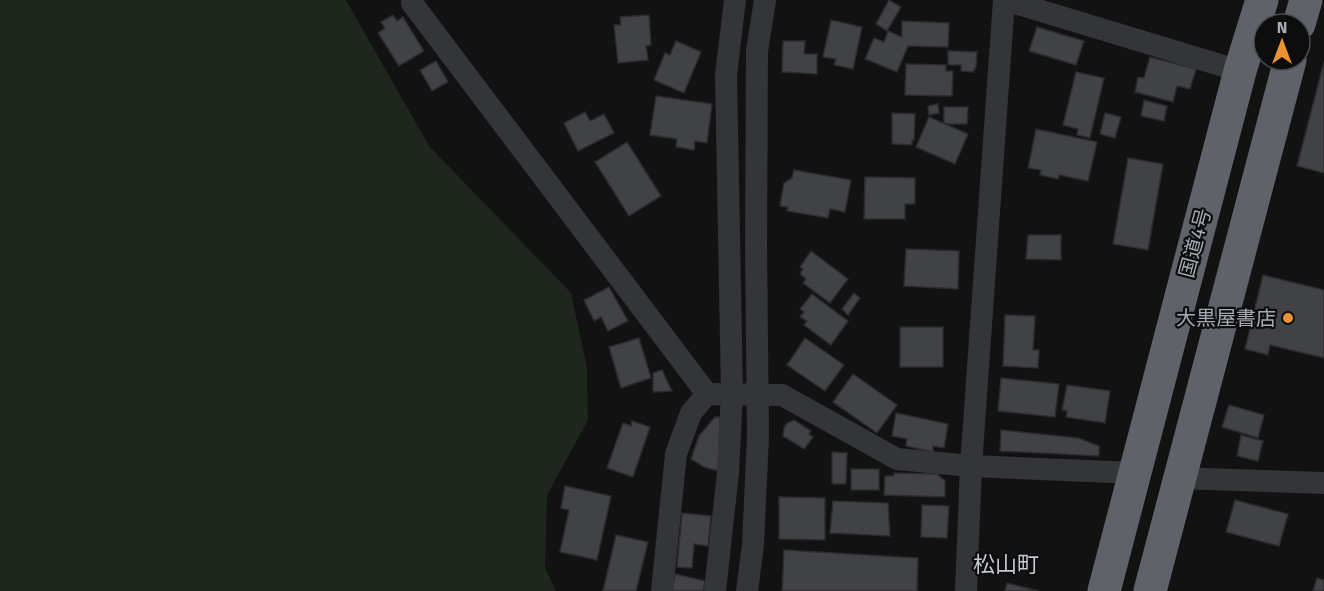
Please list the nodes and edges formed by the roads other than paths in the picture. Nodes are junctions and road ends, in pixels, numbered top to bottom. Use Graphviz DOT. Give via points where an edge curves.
graph roads {
  1 [pos="735,0"];
  2 [pos="765,0"];
  3 [pos="1004,0"];
  4 [pos="1262,0"];
  5 [pos="412,3"];
  6 [pos="1240,71"];
  7 [pos="1287,72"];
  8 [pos="732,393"];
  9 [pos="706,394"];
  10 [pos="756,394"];
  11 [pos="971,466"];
  12 [pos="1135,473"];
  13 [pos="1178,478"];
  14 [pos="1324,483"];
  15 [pos="662,591"];
  16 [pos="715,591"];
  17 [pos="747,591"];
  18 [pos="966,591"];
  19 [pos="1104,591"];
  20 [pos="1149,591"];
  1 -- 8 [label="street" via="726,75"];
  2 -- 10 [label="street" via="758,51"];
  3 -- 6 [label="street"];
  3 -- 11 [label="street"];
  4 -- 6 [label="highway, 国道4号"];
  5 -- 9 [label="street"];
  6 -- 12 [label="highway, 国道4号"];
  7 -- 13 [label="highway"];
  8 -- 9 [label="street"];
  8 -- 10 [label="street"];
  8 -- 16 [label="street"];
  9 -- 15 [label="street" via="691,413 676,454"];
  10 -- 11 [label="street" via="782,395 897,459"];
  10 -- 17 [label="street" via="753,545"];
  11 -- 12 [label="street"];
  11 -- 18 [label="street"];
  12 -- 19 [label="highway, 国道4号"];
  13 -- 14 [label="street"];
  13 -- 20 [label="highway"];
}
